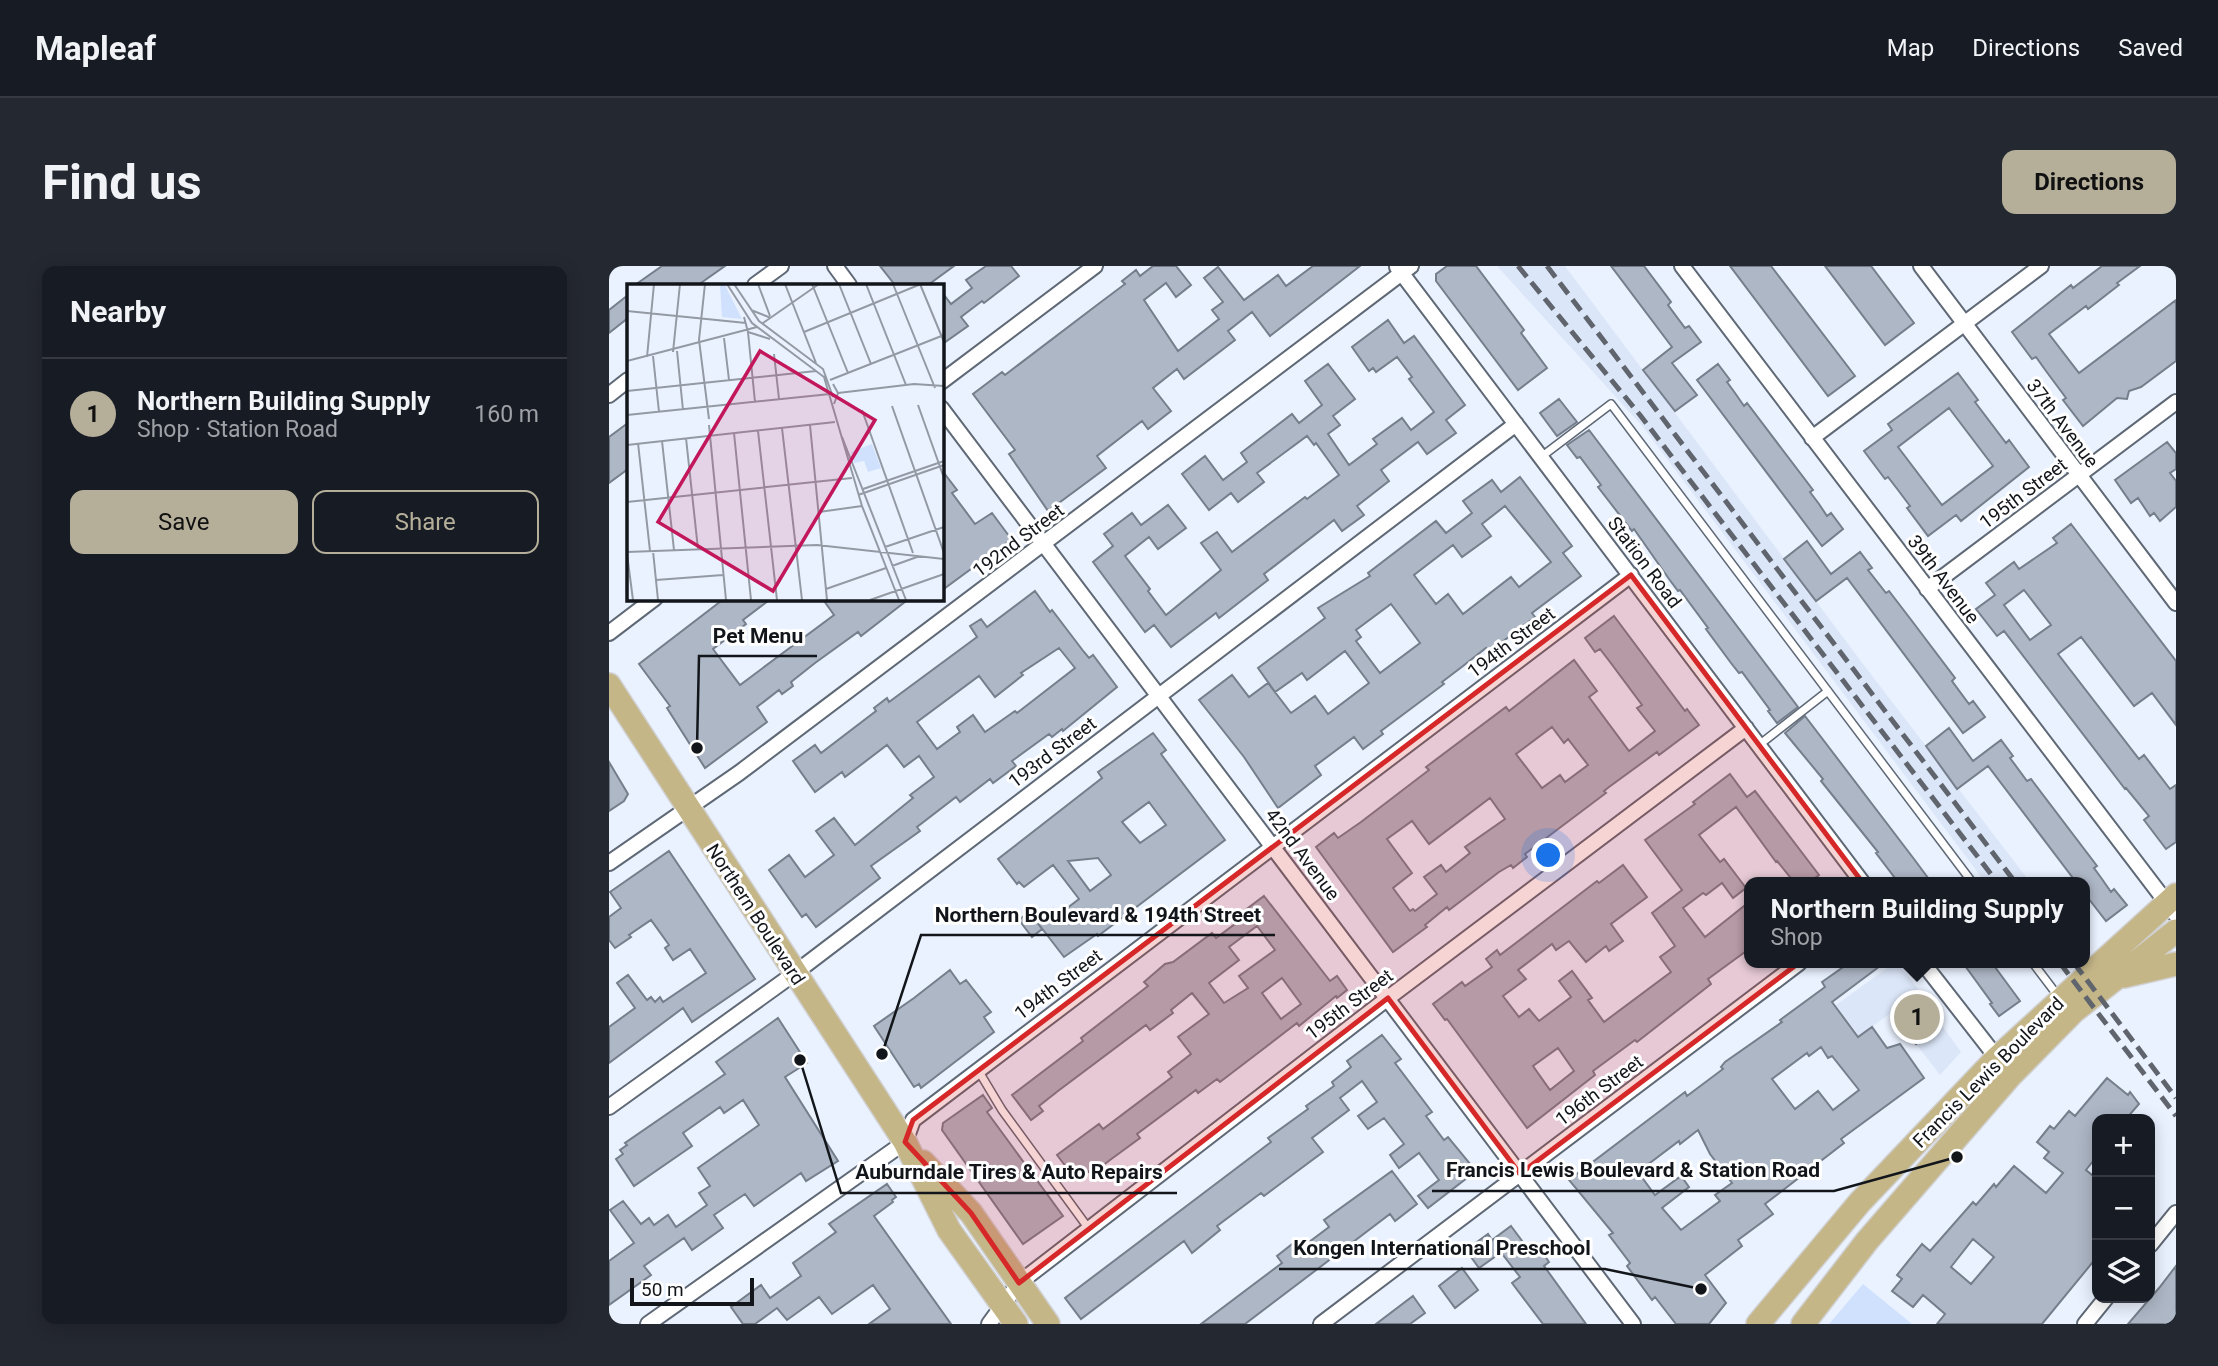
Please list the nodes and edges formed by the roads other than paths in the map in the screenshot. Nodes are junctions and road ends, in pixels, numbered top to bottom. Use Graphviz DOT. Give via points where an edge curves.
graph roads {
  1 [pos="781,266"];
  2 [pos="835,266"];
  3 [pos="1095,266"];
  4 [pos="1682,266"];
  5 [pos="1920,266"];
  6 [pos="2041,266"];
  7 [pos="1403,268"];
  8 [pos="756,284"];
  9 [pos="848,284"];
  10 [pos="1964,324"];
  11 [pos="943,380"];
  12 [pos="627,381"];
  13 [pos="609,395"];
  14 [pos="2176,402"];
  15 [pos="943,411"];
  16 [pos="1515,424"];
  17 [pos="1812,438"];
  18 [pos="1541,457"];
  19 [pos="2079,475"];
  20 [pos="1044,544"];
  21 [pos="1631,575"];
  22 [pos="1927,589"];
  23 [pos="652,600"];
  24 [pos="2176,603"];
  25 [pos="609,634"];
  26 [pos="609,685"];
  27 [pos="1828,691"];
  28 [pos="1158,695"];
  29 [pos="1746,728"];
  30 [pos="1759,745"];
  31 [pos="688,808"];
  32 [pos="1273,846"];
  33 [pos="609,863"];
  34 [pos="1858,877"];
  35 [pos="1968,877"];
  36 [pos="2173,904"];
  37 [pos="2176,932"];
  38 [pos="2176,964"];
  39 [pos="1792,968"];
  40 [pos="1927,968"];
  41 [pos="2037,968"];
  42 [pos="795,973"];
  43 [pos="2117,978"];
  44 [pos="1388,998"];
  45 [pos="2060,999"];
  46 [pos="1997,1058"];
  47 [pos="978,1070"];
  48 [pos="609,1107"];
  49 [pos="905,1142"];
  50 [pos="1520,1174"];
  51 [pos="2176,1213"];
  52 [pos="1089,1229"];
  53 [pos="2154,1240"];
  54 [pos="1019,1283"];
  55 [pos="2102,1303"];
  56 [pos="1009,1315"];
  57 [pos="1331,1321"];
  58 [pos="649,1324"];
  59 [pos="989,1324"];
  60 [pos="1048,1324"];
  61 [pos="1633,1324"];
  62 [pos="1758,1324"];
  63 [pos="1803,1324"];
  64 [pos="2085,1324"];
  1 -- 8 [label="street"];
  2 -- 9 [label="street"];
  3 -- 11 [label="street"];
  4 -- 17 [label="street, 39th Avenue"];
  5 -- 10 [label="street, 37th Avenue"];
  6 -- 10 [label="street"];
  7 -- 16 [label="street, Station Road"];
  7 -- 20 [label="street, 192nd Street"];
  10 -- 17 [label="street"];
  10 -- 19 [label="street, 37th Avenue"];
  12 -- 13 [label="street"];
  14 -- 19 [label="street, 195th Street"];
  15 -- 20 [label="street, 42nd Avenue"];
  16 -- 18 [label="street, Station Road"];
  16 -- 28 [label="street, 193rd Street"];
  17 -- 22 [label="street, 39th Avenue"];
  18 -- 21 [label="street, Station Road"];
  18 -- 27 [label="lane" via="1611,404"];
  19 -- 22 [label="street, 195th Street"];
  19 -- 24 [label="street, 37th Avenue"];
  20 -- 28 [label="street, 42nd Avenue"];
  20 -- 31 [label="street, 192nd Street"];
  21 -- 29 [label="street, Station Road"];
  21 -- 32 [label="street, 194th Street"];
  22 -- 36 [label="street, 39th Avenue"];
  23 -- 25 [label="street"];
  26 -- 31 [label="main road, Northern Boulevard"];
  27 -- 30 [label="lane"];
  27 -- 35 [label="lane"];
  28 -- 32 [label="street, 42nd Avenue"];
  28 -- 42 [label="street, 193rd Street"];
  29 -- 30 [label="street, Station Road"];
  29 -- 44 [label="street, 195th Street"];
  30 -- 34 [label="street, Station Road"];
  31 -- 33 [label="street, 192nd Street"];
  31 -- 42 [label="main road, Northern Boulevard"];
  32 -- 44 [label="street, 42nd Avenue"];
  32 -- 47 [label="street, 194th Street"];
  36 -- 45 [label="main road, Francis Lewis Boulevard"];
  37 -- 43 [label="main road, Francis Lewis Boulevard"];
  38 -- 43 [label="main road"];
  39 -- 50 [label="street, 196th Street"];
  40 -- 46 [label="street"];
  41 -- 45 [label="lane"];
  42 -- 48 [label="street, 193rd Street"];
  42 -- 49 [label="main road, Northern Boulevard"];
  43 -- 63 [label="main road, Francis Lewis Boulevard" via="2074,1011 2010,1076 1867,1241"];
  44 -- 50 [label="street, 42nd Avenue"];
  44 -- 52 [label="street, 195th Street"];
  45 -- 46 [label="main road, Francis Lewis Boulevard"];
  46 -- 62 [label="main road, Francis Lewis Boulevard" via="1860,1202"];
  47 -- 49 [label="street, 194th Street" via="913,1120"];
  47 -- 52 [label="lane"];
  49 -- 54 [label="main road, Northern Boulevard" via="971,1213"];
  49 -- 56 [label="main road, Northern Boulevard" via="949,1230"];
  49 -- 58 [label="street, 194th Street"];
  50 -- 57 [label="street, 196th Street"];
  50 -- 61 [label="street, 42nd Avenue"];
  51 -- 53 [label="street"];
  52 -- 54 [label="street, 195th Street"];
  54 -- 56 [label="street, 195th Street"];
  54 -- 60 [label="main road, Northern Boulevard"];
  55 -- 64 [label="street"];
  56 -- 59 [label="street, 195th Street"];
}
